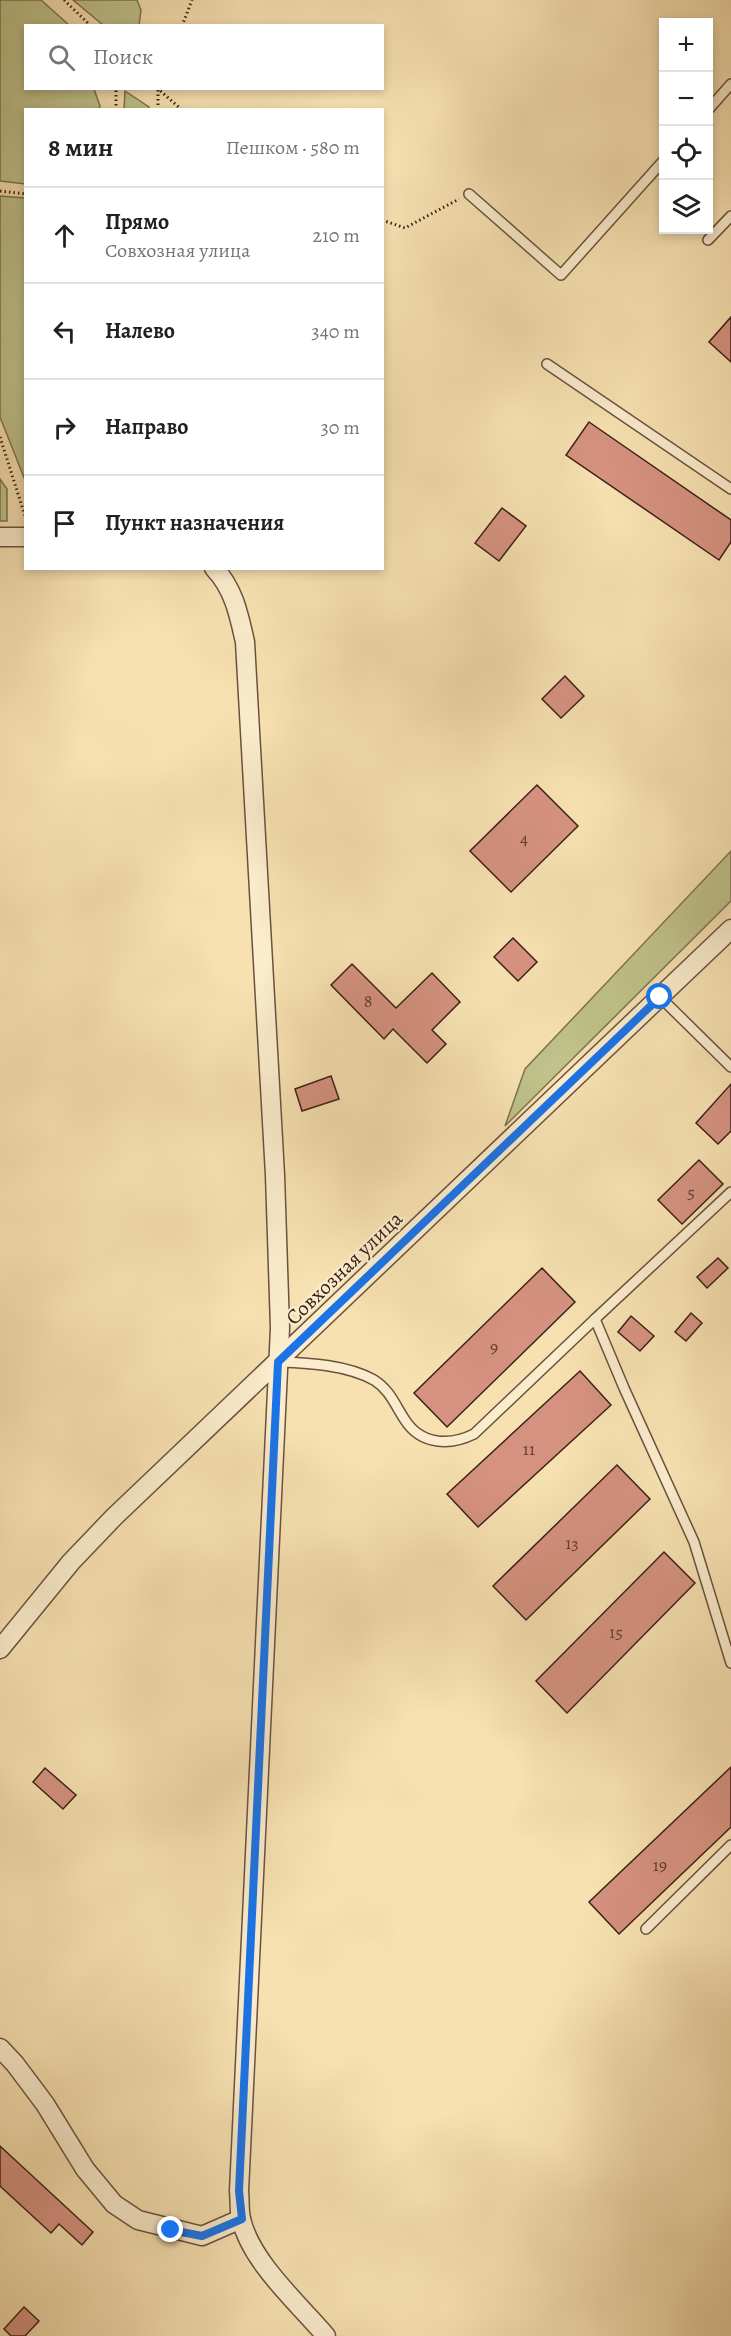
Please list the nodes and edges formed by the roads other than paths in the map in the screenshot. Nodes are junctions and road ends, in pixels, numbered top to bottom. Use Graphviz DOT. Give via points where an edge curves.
graph roads {
  1 [pos="731,84"];
  2 [pos="713,104"];
  3 [pos="659,165"];
  4 [pos="469,194"];
  5 [pos="731,216"];
  6 [pos="708,240"];
  7 [pos="547,364"];
  8 [pos="731,489"];
  9 [pos="0,537"];
  10 [pos="24,537"];
  11 [pos="216,570"];
  12 [pos="731,929"];
  13 [pos="660,997"];
  14 [pos="731,1067"];
  15 [pos="731,1192"];
  16 [pos="596,1319"];
  17 [pos="278,1362"];
  18 [pos="0,1649"];
  19 [pos="731,1663"];
  20 [pos="731,1845"];
  21 [pos="646,1929"];
  22 [pos="0,2048"];
  23 [pos="242,2219"];
  24 [pos="326,2336"];
  1 -- 2 [label="lane"];
  3 -- 4 [label="lane" via="561,275"];
  5 -- 6 [label="lane"];
  7 -- 8 [label="lane"];
  9 -- 10 [label="street"];
  11 -- 17 [label="street" via="236,603 245,642 278,1237"];
  12 -- 13 [label="street, Совхозная улица"];
  13 -- 14 [label="lane"];
  13 -- 17 [label="street, Совхозная улица"];
  15 -- 16 [label="lane"];
  16 -- 17 [label="lane" via="474,1434 451,1443 434,1441 418,1433 406,1422 384,1386 371,1378 308,1363"];
  16 -- 19 [label="lane" via="694,1542"];
  17 -- 18 [label="street, Совхозная улица" via="114,1517"];
  17 -- 23 [label="street" via="239,2191"];
  20 -- 21 [label="lane"];
  22 -- 23 [label="street" via="45,2104 85,2169 114,2204 138,2220 202,2236"];
  23 -- 24 [label="street" via="260,2259"];
}
